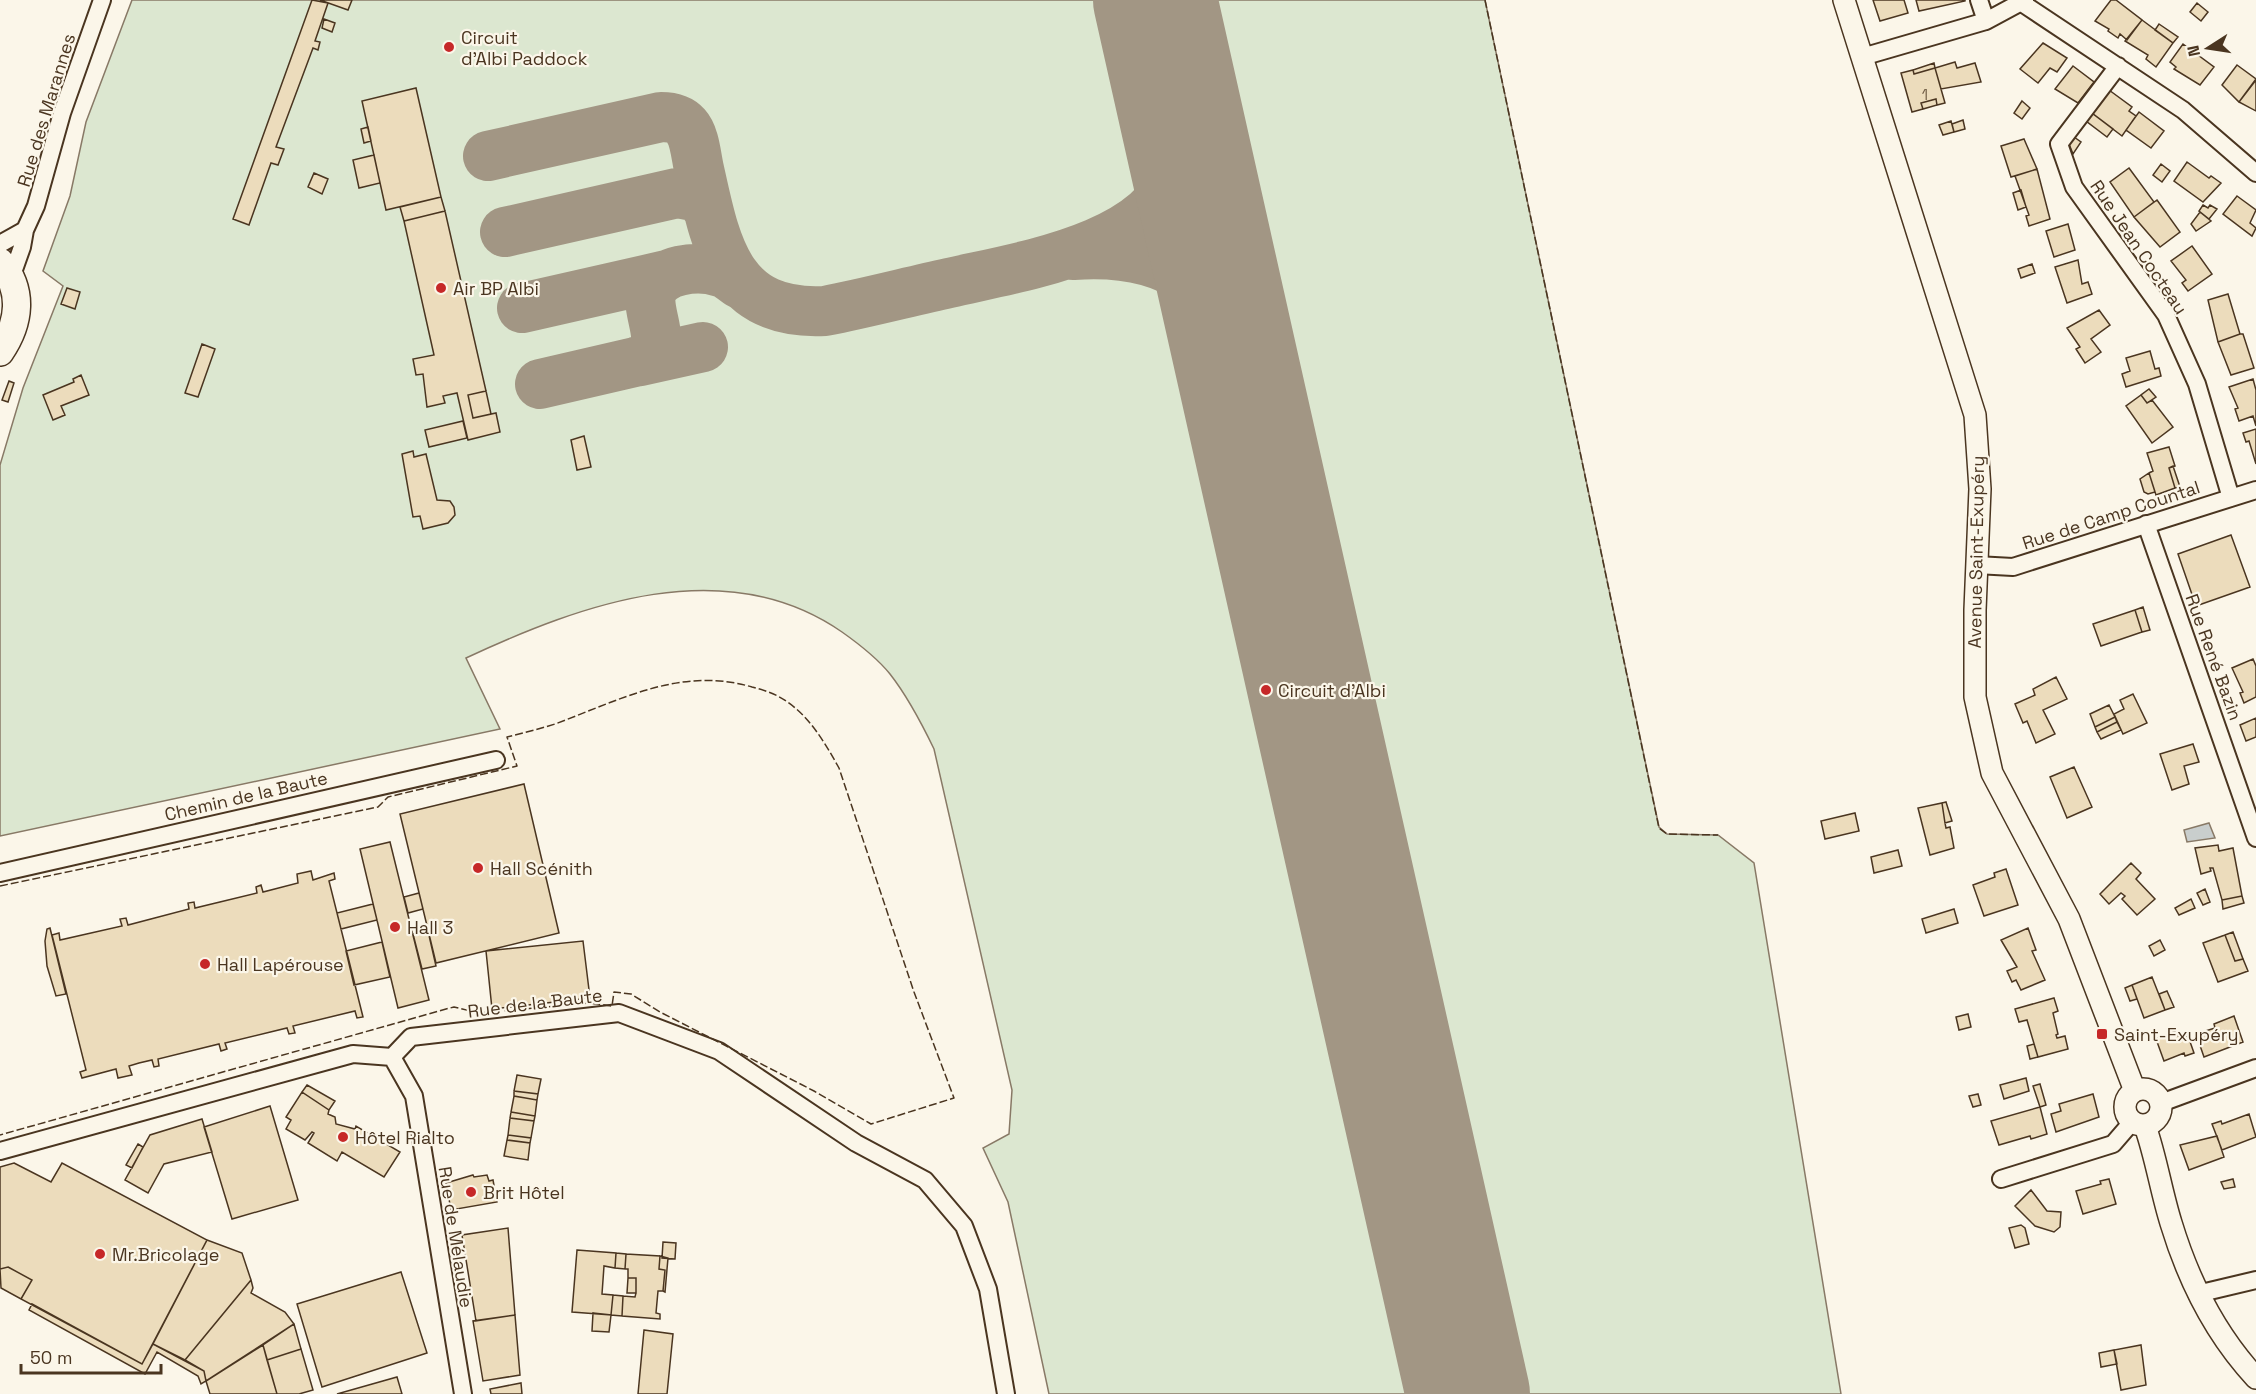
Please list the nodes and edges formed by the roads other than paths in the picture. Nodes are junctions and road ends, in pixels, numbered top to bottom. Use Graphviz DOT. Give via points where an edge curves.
graph roads {
  1 [pos="102,0"];
  2 [pos="1844,0"];
  3 [pos="1979,0"];
  4 [pos="2023,2"];
  5 [pos="1986,21"];
  6 [pos="1862,57"];
  7 [pos="2118,66"];
  8 [pos="2256,173"];
  9 [pos="25,230"];
  10 [pos="0,244"];
  11 [pos="6,270"];
  12 [pos="0,351"];
  13 [pos="2256,490"];
  14 [pos="2230,498"];
  15 [pos="2146,524"];
  16 [pos="1976,565"];
  17 [pos="496,760"];
  18 [pos="2256,838"];
  19 [pos="2,872"];
  20 [pos="392,1057"];
  21 [pos="2256,1068"];
  22 [pos="2135,1091"];
  23 [pos="2161,1103"];
  24 [pos="2138,1124"];
  25 [pos="0,1151"];
  26 [pos="2001,1179"];
  27 [pos="2256,1280"];
  28 [pos="2197,1294"];
  29 [pos="2256,1378"];
  30 [pos="462,1394"];
  31 [pos="1006,1394"];
  1 -- 9 [label="street, Rue des Marannes"];
  2 -- 6 [label="street, Avenue Saint-Exupéry"];
  3 -- 5 [label="street"];
  4 -- 5 [label="street"];
  4 -- 7 [label="street"];
  5 -- 6 [label="street"];
  6 -- 16 [label="street, Avenue Saint-Exupéry" via="1975,415 1980,489"];
  7 -- 8 [label="street" via="2183,110"];
  7 -- 14 [label="street, Rue Jean Cocteau" via="2060,144 2061,154 2074,187 2166,315 2198,384"];
  9 -- 10 [label="street"];
  9 -- 11 [label="street, Rue des Marannes" via="22,248"];
  11 -- 12 [label="main road" via="17,297 17,317 11,336"];
  13 -- 14 [label="street, Rue de Camp Countal"];
  14 -- 15 [label="street, Rue de Camp Countal"];
  15 -- 16 [label="street, Rue de Camp Countal" via="2013,567"];
  15 -- 18 [label="street, Rue René Bazin"];
  16 -- 22 [label="street, Avenue Saint-Exupéry" via="1975,697 1992,773 2069,919"];
  17 -- 19 [label="street, Chemin de la Baute"];
  20 -- 25 [label="street" via="353,1054"];
  20 -- 30 [label="street, Rue de Mélaudie" via="414,1096"];
  20 -- 31 [label="street, Rue de la Baute" via="411,1037 619,1013 719,1051 856,1143 925,1180 964,1226 988,1289"];
  21 -- 23 [label="street"];
  22 -- 23 [label="street" via="2151,1091"];
  22 -- 24 [label="street" via="2125,1112"];
  23 -- 24 [label="street" via="2160,1116 2151,1125"];
  24 -- 26 [label="street" via="2113,1144"];
  24 -- 28 [label="street" via="2153,1149 2171,1223"];
  27 -- 28 [label="street"];
  28 -- 29 [label="street" via="2243,1365"];
}
